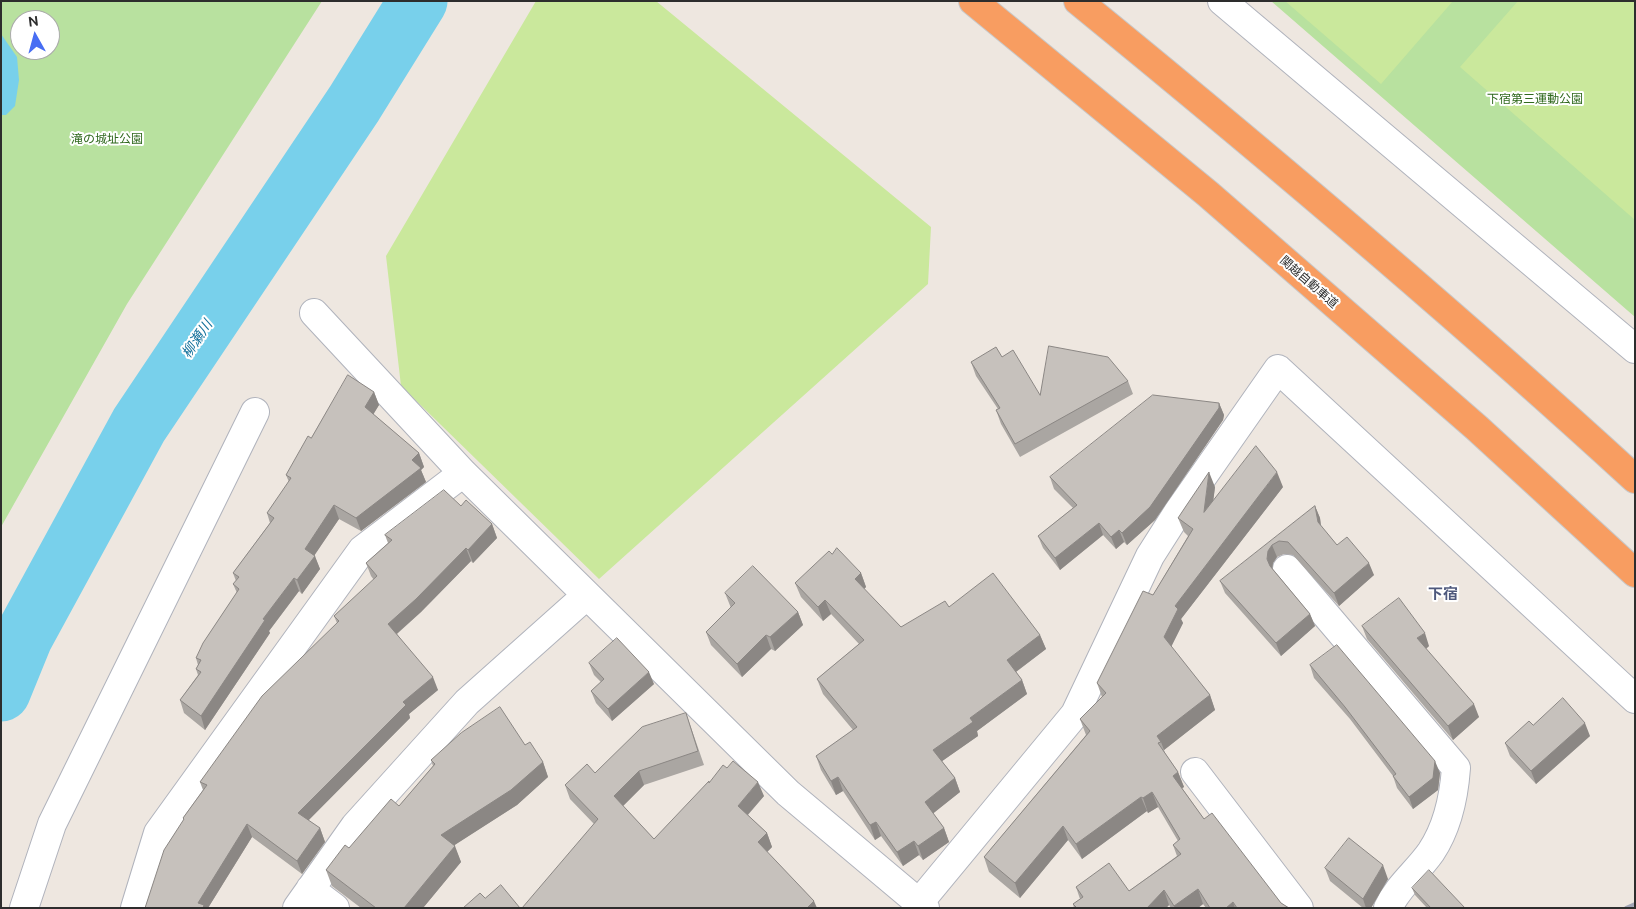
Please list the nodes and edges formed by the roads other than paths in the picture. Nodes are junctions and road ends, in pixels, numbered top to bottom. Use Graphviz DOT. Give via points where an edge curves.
graph roads {
  1 [pos="973,1"];
  2 [pos="1078,1"];
  3 [pos="1222,1"];
  4 [pos="314,313"];
  5 [pos="1635,349"];
  6 [pos="255,412"];
  7 [pos="463,473"];
  8 [pos="1635,479"];
  9 [pos="1287,569"];
  10 [pos="1635,573"];
  11 [pos="587,595"];
  12 [pos="1635,700"];
  13 [pos="1195,772"];
  14 [pos="304,898"];
  15 [pos="921,906"];
  16 [pos="24,908"];
  17 [pos="135,908"];
  18 [pos="335,908"];
  19 [pos="1299,908"];
  20 [pos="1388,908"];
  1 -- 10 [label="highway, 関越自動車道" via="1208,194 1476,428"];
  2 -- 8 [label="highway" via="1246,138 1522,376"];
  3 -- 5 [label="street"];
  4 -- 7 [label="street"];
  6 -- 16 [label="street" via="52,824"];
  7 -- 11 [label="street"];
  7 -- 17 [label="street" via="362,550 158,833"];
  9 -- 20 [label="street" via="1456,768 1453,802 1431,852 1394,894"];
  11 -- 14 [label="street" via="467,702 355,826"];
  11 -- 15 [label="street" via="788,793"];
  12 -- 15 [label="street" via="1278,370 1150,556 1075,714"];
  13 -- 19 [label="street"];
  14 -- 18 [label="street"];
}
